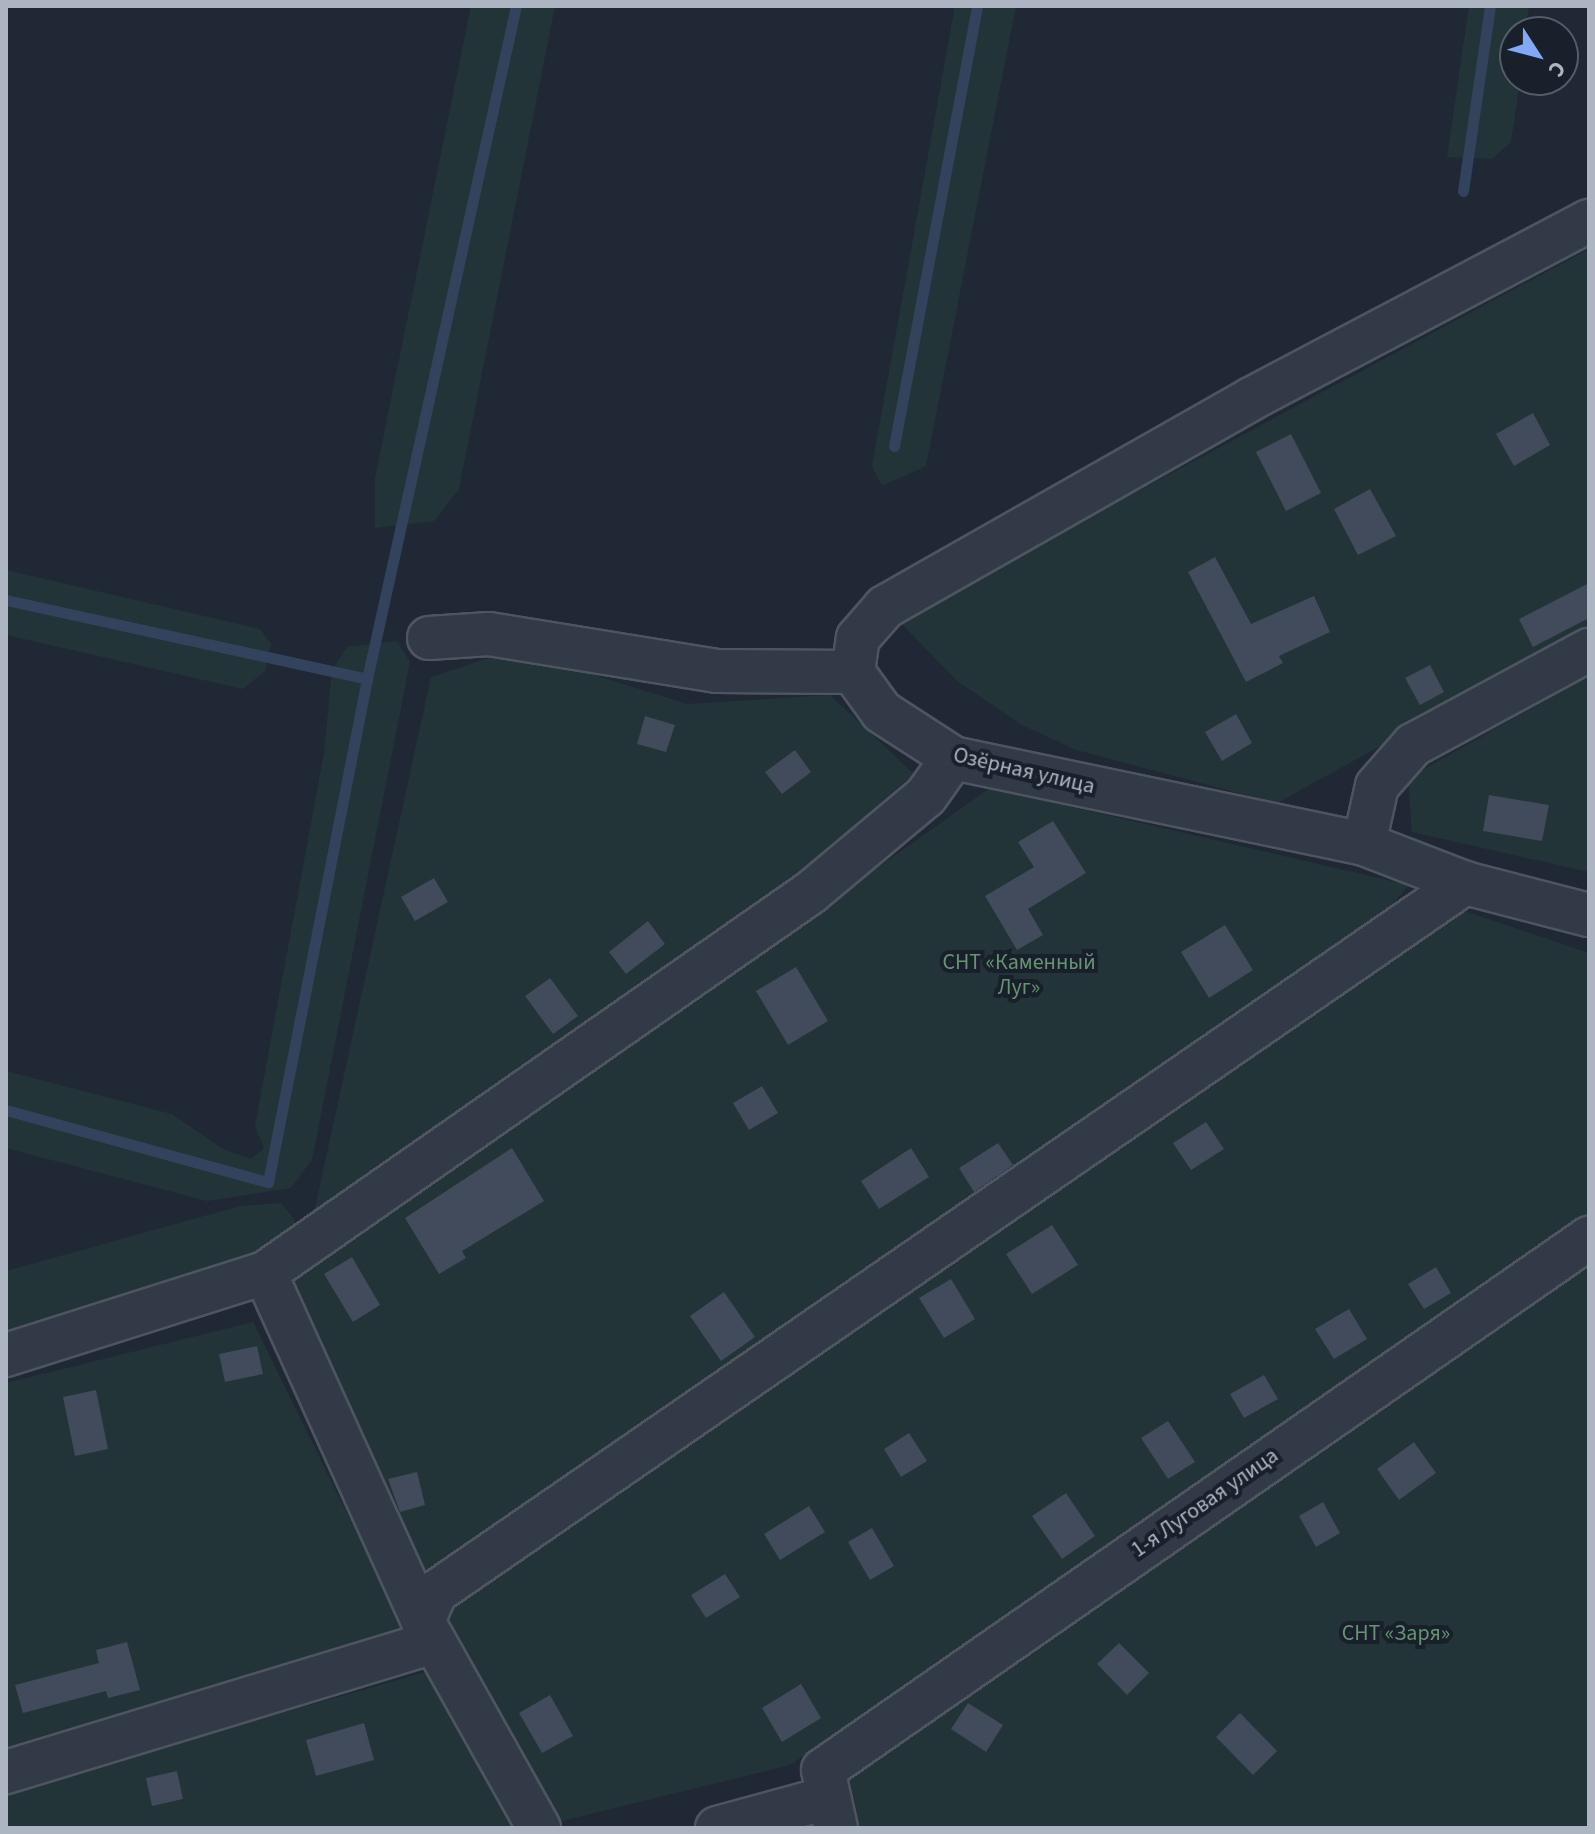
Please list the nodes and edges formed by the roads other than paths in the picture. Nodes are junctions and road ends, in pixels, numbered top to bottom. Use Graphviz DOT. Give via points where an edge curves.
graph roads {
  1 [pos="1589,221"];
  2 [pos="429,638"];
  3 [pos="1589,650"];
  4 [pos="853,672"];
  5 [pos="953,758"];
  6 [pos="1364,844"];
  7 [pos="1465,883"];
  8 [pos="1589,915"];
  9 [pos="1589,1238"];
  10 [pos="265,1273"];
  11 [pos="6,1355"];
  12 [pos="428,1632"];
  13 [pos="6,1772"];
  14 [pos="829,1799"];
  15 [pos="539,1828"];
  16 [pos="717,1828"];
  1 -- 4 [label="street" via="1251,399 885,607 858,638"];
  2 -- 4 [label="street" via="489,634 717,671"];
  3 -- 6 [label="street" via="1413,745 1377,786"];
  4 -- 5 [label="street, Озёрная улица" via="882,712"];
  5 -- 6 [label="street, Озёрная улица"];
  5 -- 10 [label="street" via="926,796 810,893"];
  6 -- 7 [label="street, Озёрная улица"];
  7 -- 8 [label="street, Озёрная улица"];
  7 -- 12 [label="street" via="436,1592"];
  9 -- 14 [label="street, 1-я Луговая улица"];
  10 -- 11 [label="street"];
  10 -- 12 [label="street"];
  12 -- 13 [label="street"];
  12 -- 15 [label="street"];
  14 -- 16 [label="street, 1-я Луговая улица"];
}
